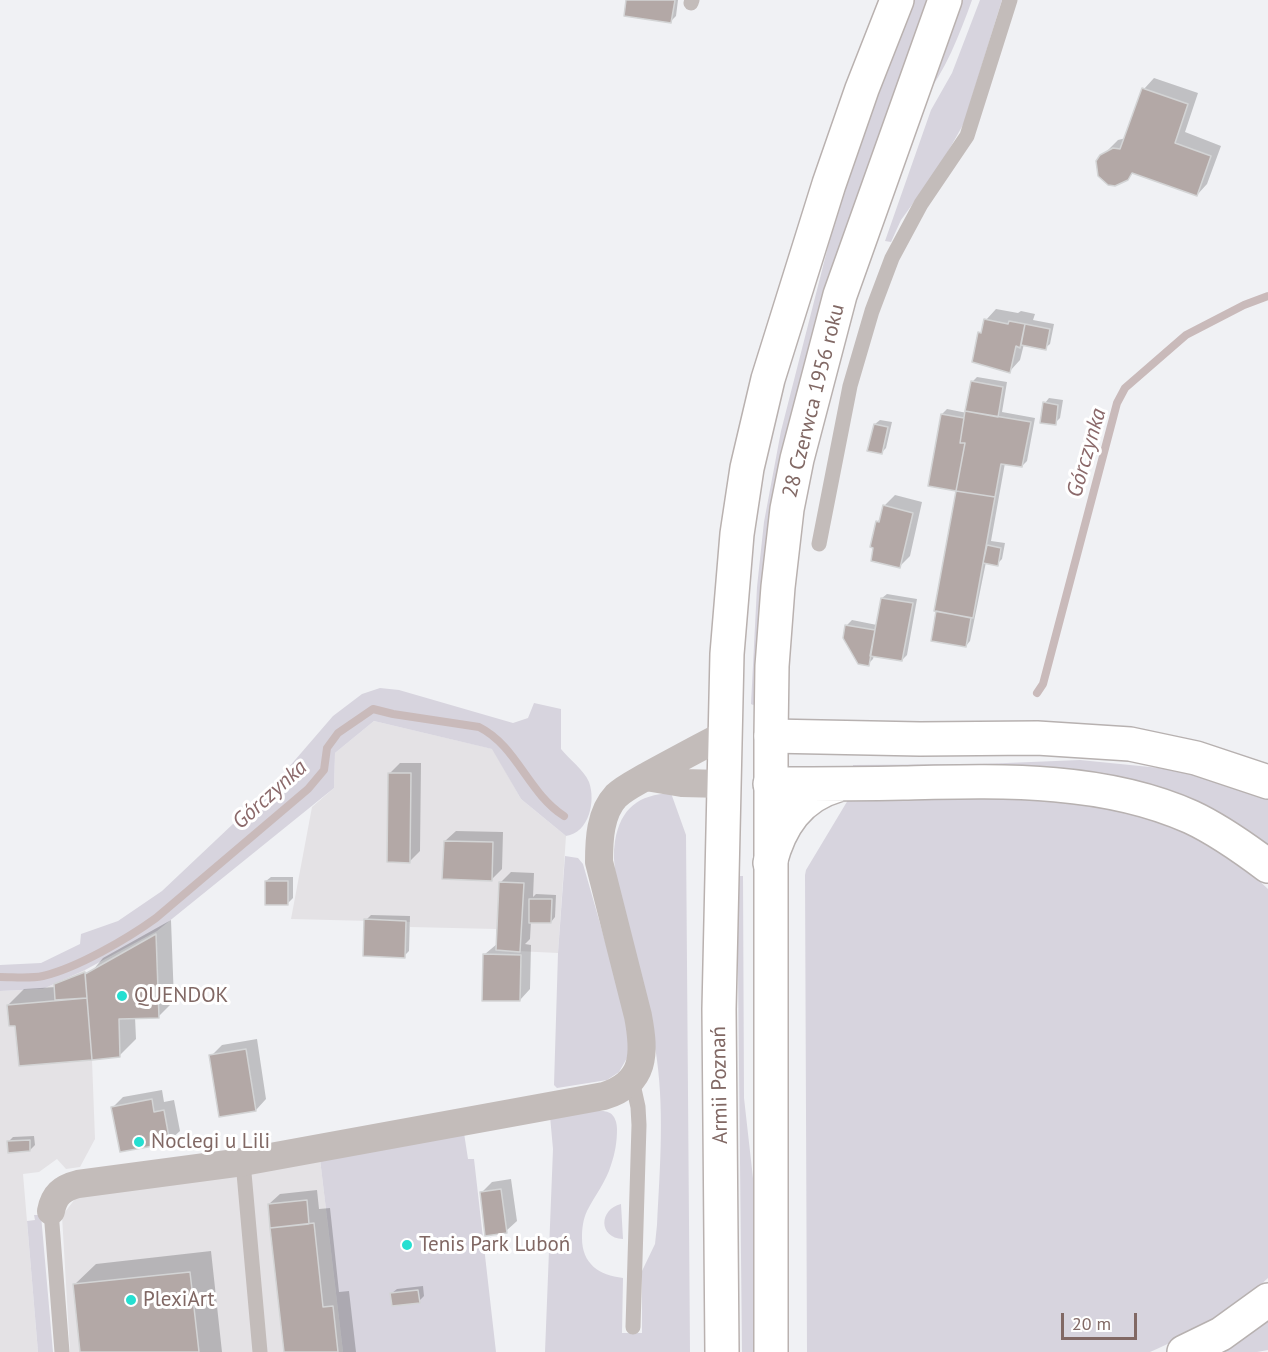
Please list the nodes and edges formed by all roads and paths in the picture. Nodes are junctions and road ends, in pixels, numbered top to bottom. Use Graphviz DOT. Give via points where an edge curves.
graph roads {
  1 [pos="897,0"];
  2 [pos="945,0"];
  3 [pos="1010,0"];
  4 [pos="819,544"];
  5 [pos="724,735"];
  6 [pos="771,736"];
  7 [pos="646,777"];
  8 [pos="1268,782"];
  9 [pos="723,784"];
  10 [pos="770,784"];
  11 [pos="843,784"];
  12 [pos="770,863"];
  13 [pos="1268,866"];
  14 [pos="633,1080"];
  15 [pos="243,1162"];
  16 [pos="51,1211"];
  17 [pos="1268,1300"];
  18 [pos="633,1327"];
  19 [pos="62,1352"];
  20 [pos="260,1352"];
  21 [pos="722,1352"];
  22 [pos="771,1352"];
  23 [pos="1184,1352"];
  1 -- 5 [label="main road" via="829,184 756,424 736,534"];
  2 -- 6 [label="main road, 28 Czerwca 1956 roku" via="840,295 797,459 778,587"];
  3 -- 4 [label="lane" via="967,136 921,204 897,249 872,311 850,386"];
  5 -- 6 [label="main road"];
  5 -- 7 [label="street"];
  5 -- 9 [label="main road"];
  6 -- 8 [label="main road" via="1037,738 1130,744 1196,758"];
  6 -- 10 [label="main road, 28 Czerwca 1956 roku"];
  7 -- 9 [label="street"];
  7 -- 14 [label="street" via="616,796 604,818 599,843 604,883 641,1036 642,1058"];
  9 -- 10 [label="main road"];
  9 -- 21 [label="main road, Armii Poznań" via="719,1009"];
  10 -- 11 [label="main road"];
  10 -- 12 [label="main road, 28 Czerwca 1956 roku"];
  11 -- 12 [label="main road" via="818,792 801,805 787,822"];
  11 -- 13 [label="main road" via="997,782 1107,793 1188,816"];
  12 -- 22 [label="main road"];
  14 -- 15 [label="street" via="604,1096"];
  14 -- 18 [label="lane" via="639,1125"];
  15 -- 16 [label="street" via="78,1184 56,1196"];
  15 -- 20 [label="lane"];
  16 -- 19 [label="lane"];
  17 -- 23 [label="main road" via="1221,1334"];
}
